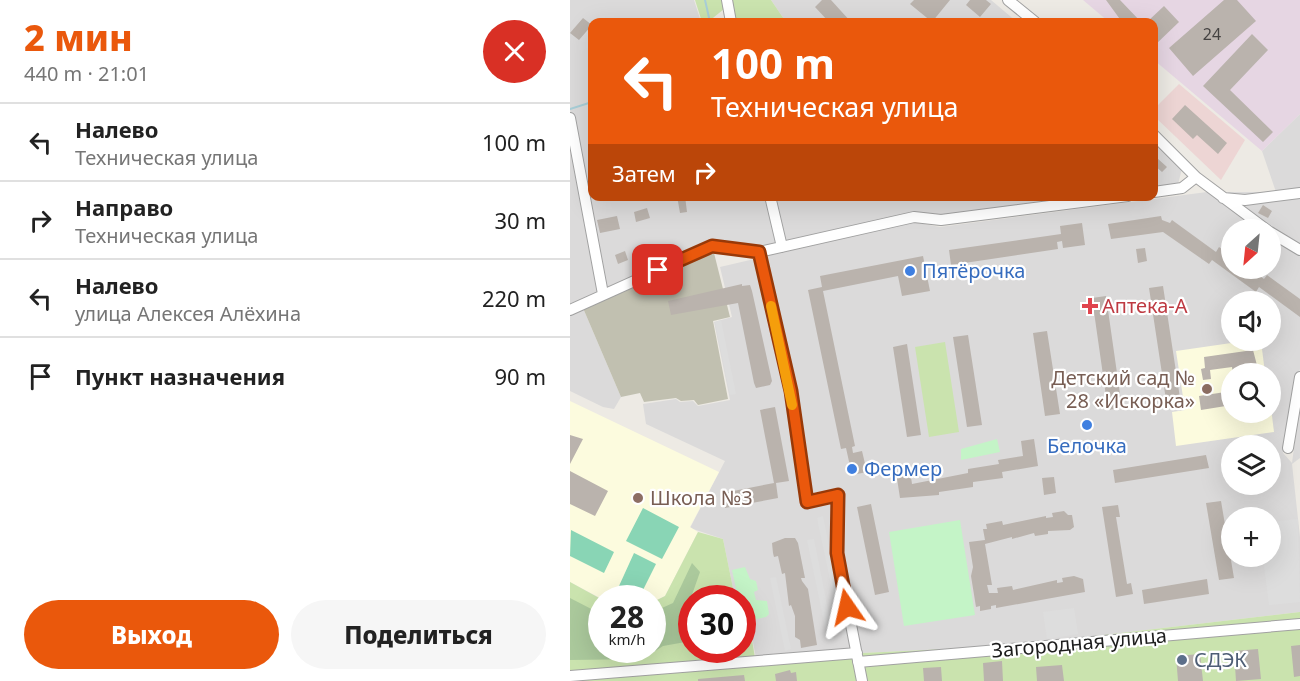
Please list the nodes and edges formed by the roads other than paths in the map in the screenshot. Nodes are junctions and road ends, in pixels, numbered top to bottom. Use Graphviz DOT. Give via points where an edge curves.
graph roads {
  1 [pos="727,0"];
  2 [pos="1008,0"];
  3 [pos="730,18"];
  4 [pos="1030,18"];
  5 [pos="570,118"];
  6 [pos="1158,139"];
  7 [pos="1196,177"];
  8 [pos="1158,191"];
  9 [pos="1300,193"];
  10 [pos="1223,198"];
  11 [pos="771,201"];
  12 [pos="1089,201"];
  13 [pos="1252,219"];
  14 [pos="1281,238"];
  15 [pos="782,247"];
  16 [pos="1300,250"];
  17 [pos="759,252"];
  18 [pos="603,294"];
  19 [pos="570,310"];
  20 [pos="1300,377"];
  21 [pos="1288,448"];
  22 [pos="1300,624"];
  23 [pos="857,657"];
  24 [pos="570,676"];
  25 [pos="862,681"];
  1 -- 3 [label="street"];
  2 -- 4 [label="street"];
  5 -- 18 [label="street"];
  6 -- 7 [label="street"];
  7 -- 8 [label="street" via="1182,188"];
  7 -- 10 [label="street"];
  9 -- 10 [label="street" via="1245,200"];
  10 -- 13 [label="street"];
  11 -- 15 [label="street"];
  12 -- 15 [label="street" via="941,220 914,217"];
  14 -- 16 [label="street"];
  15 -- 17 [label="street"];
  17 -- 18 [label="street" via="712,246"];
  17 -- 23 [label="street" via="791,391 807,502 838,495 837,553"];
  18 -- 19 [label="street"];
  20 -- 21 [label="street"];
  22 -- 23 [label="street, Загородная улица"];
  23 -- 24 [label="street, Загородная улица"];
  23 -- 25 [label="street"];
}
